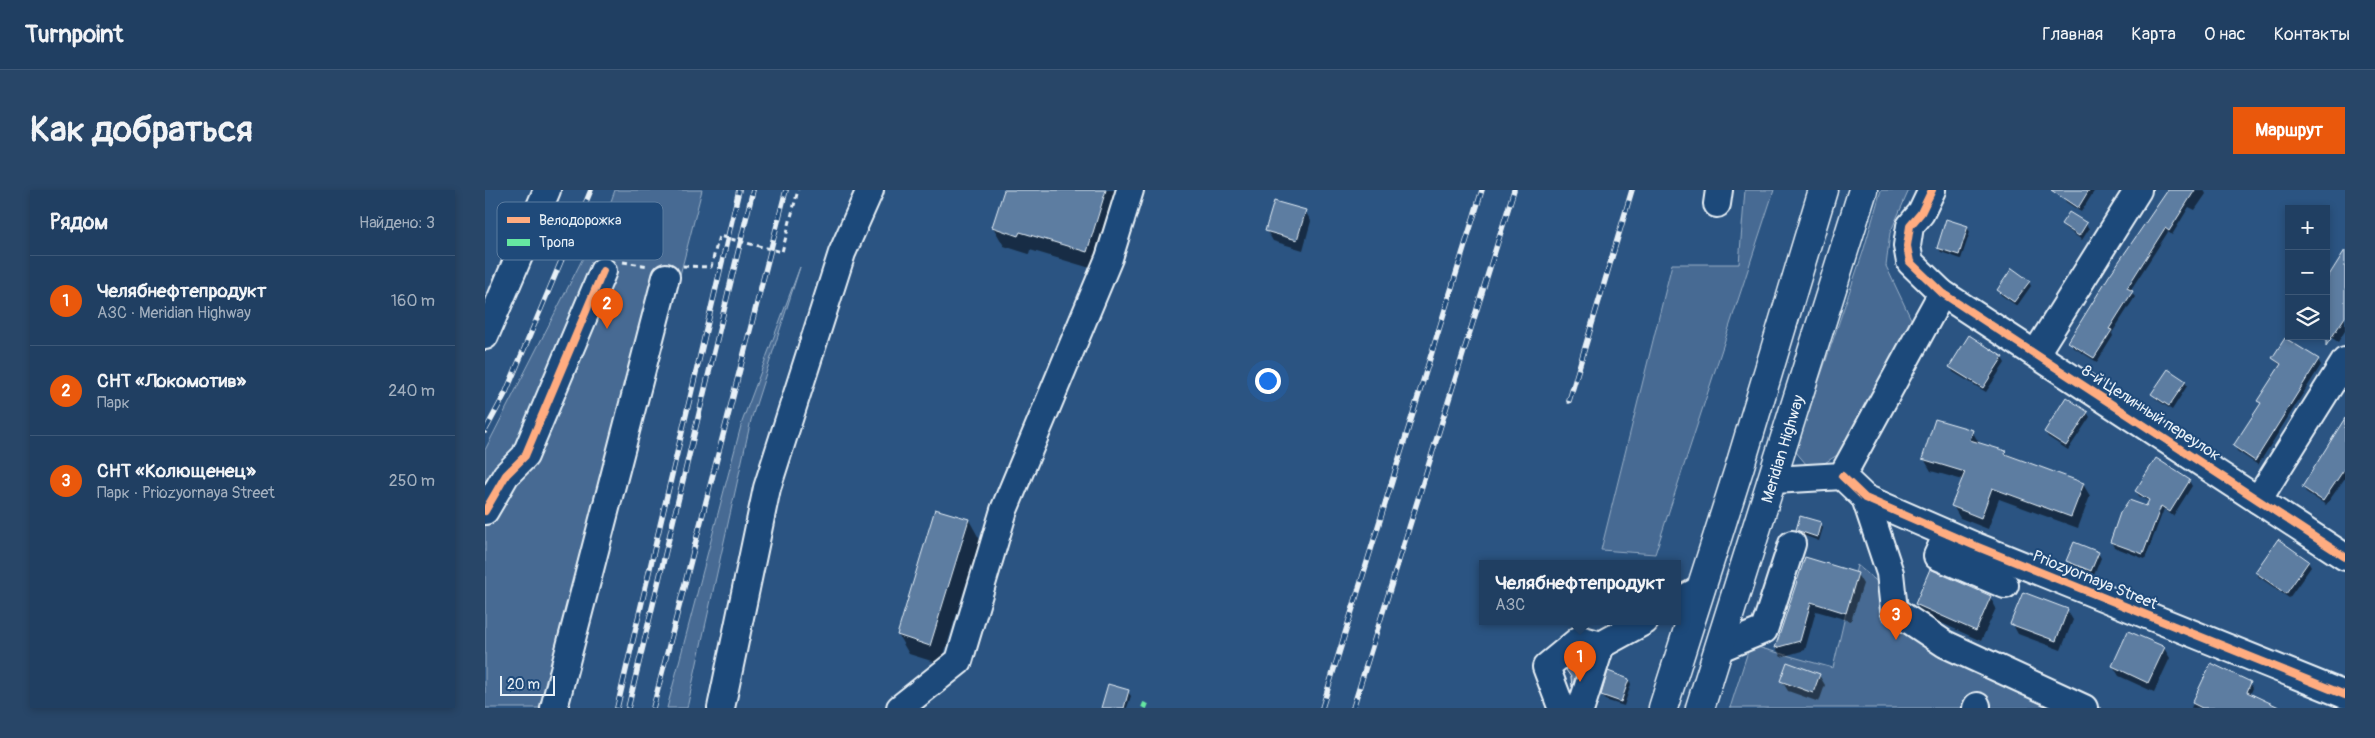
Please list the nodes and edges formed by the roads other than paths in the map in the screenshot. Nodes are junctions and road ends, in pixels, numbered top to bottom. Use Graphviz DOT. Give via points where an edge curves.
graph roads {
  1 [pos="547,190"];
  2 [pos="870,190"];
  3 [pos="1130,190"];
  4 [pos="1823,190"];
  5 [pos="1863,190"];
  6 [pos="1932,190"];
  7 [pos="2138,190"];
  8 [pos="542,202"];
  9 [pos="517,260"];
  10 [pos="668,270"];
  11 [pos="603,271"];
  12 [pos="1942,293"];
  13 [pos="485,336"];
  14 [pos="2036,353"];
  15 [pos="2345,361"];
  16 [pos="1739,469"];
  17 [pos="1842,476"];
  18 [pos="1773,480"];
  19 [pos="1865,498"];
  20 [pos="2258,500"];
  21 [pos="485,511"];
  22 [pos="1947,534"];
  23 [pos="1792,544"];
  24 [pos="2345,557"];
  25 [pos="2005,585"];
  26 [pos="1689,596"];
  27 [pos="1638,625"];
  28 [pos="1601,645"];
  29 [pos="1720,648"];
  30 [pos="2345,696"];
  31 [pos="554,708"];
  32 [pos="721,708"];
  33 [pos="900,708"];
  34 [pos="1565,708"];
  35 [pos="1581,708"];
  36 [pos="1663,708"];
  37 [pos="1701,708"];
  38 [pos="2084,708"];
  1 -- 8 [label="street"];
  2 -- 32 [label="street" via="842,253 767,488"];
  3 -- 33 [label="street" via="1109,258 1005,510 959,661"];
  4 -- 16 [label="main road"];
  5 -- 18 [label="main road, Meridian Highway"];
  6 -- 12 [label="street, 8-й Целинный переулок" via="1921,213 1910,226 1907,246 1910,262"];
  7 -- 14 [label="street"];
  9 -- 13 [label="street"];
  10 -- 31 [label="street"];
  11 -- 21 [label="street" via="525,456 505,474"];
  12 -- 14 [label="street, 8-й Целинный переулок"];
  12 -- 17 [label="street"];
  14 -- 20 [label="street, 8-й Целинный переулок"];
  15 -- 20 [label="street"];
  16 -- 18 [label="main road"];
  16 -- 26 [label="main road"];
  17 -- 18 [label="street"];
  17 -- 19 [label="street, Priozyornaya Street"];
  18 -- 29 [label="main road, Meridian Highway"];
  19 -- 22 [label="street, Priozyornaya Street"];
  19 -- 38 [label="street" via="1890,574 1894,610 1945,644"];
  20 -- 24 [label="street, 8-й Целинный переулок"];
  22 -- 25 [label="street" via="1937,556"];
  22 -- 30 [label="street, Priozyornaya Street"];
  23 -- 29 [label="street" via="1764,630"];
  26 -- 36 [label="main road"];
  27 -- 28 [label="street"];
  28 -- 34 [label="street" via="1580,640 1546,668 1560,704"];
  28 -- 35 [label="street"];
  29 -- 37 [label="main road, Meridian Highway"];
}
